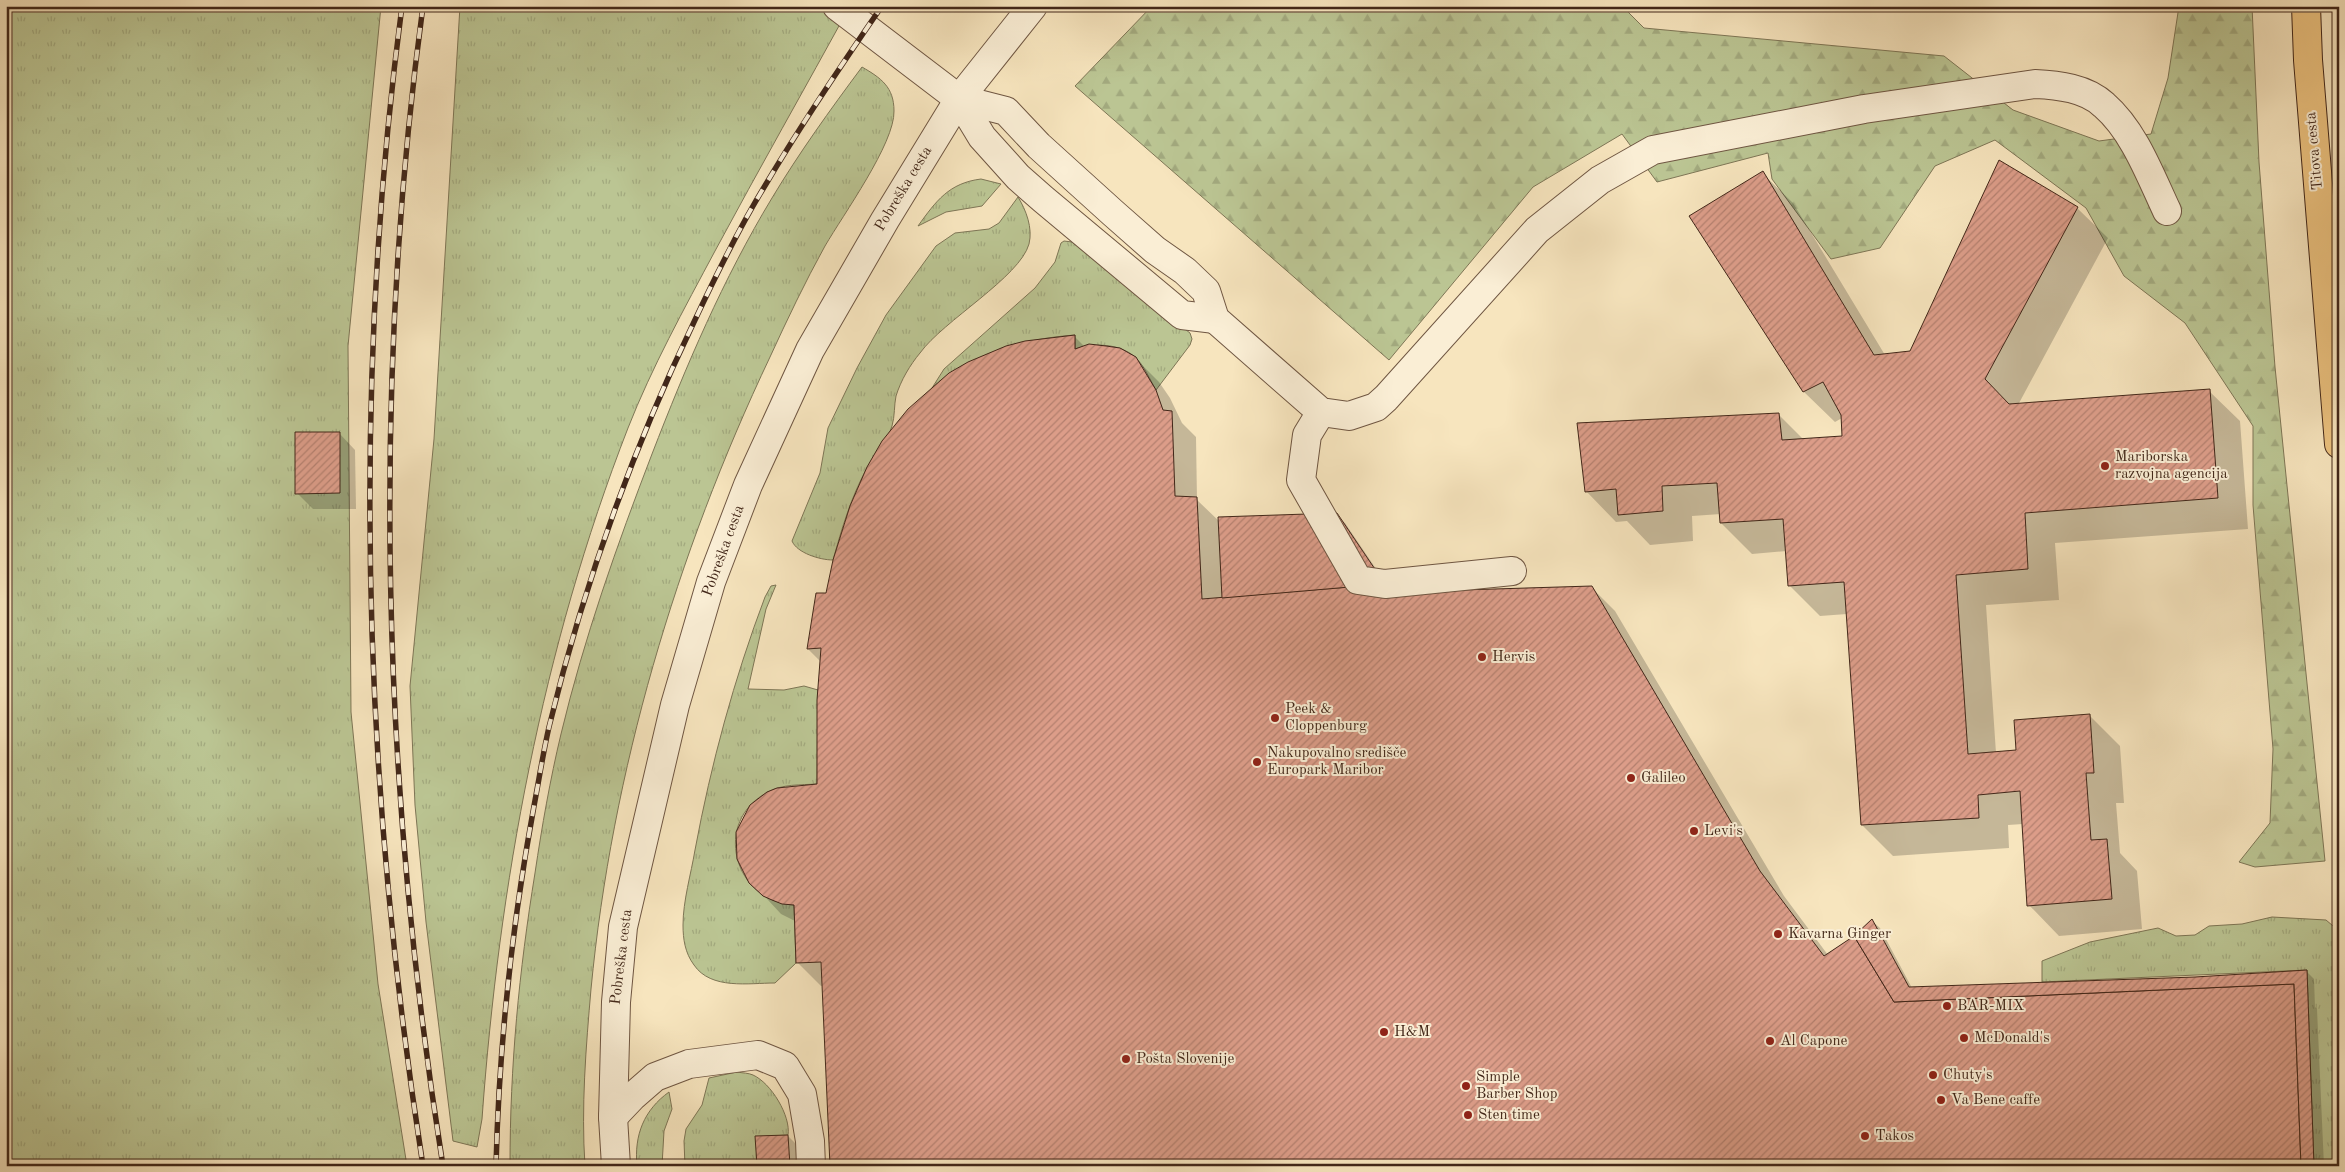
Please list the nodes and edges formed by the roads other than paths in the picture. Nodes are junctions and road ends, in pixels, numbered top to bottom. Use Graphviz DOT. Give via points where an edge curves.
graph roads {
  1 [pos="837,6"];
  2 [pos="1033,6"];
  3 [pos="2306,6"];
  4 [pos="959,99"];
  5 [pos="2167,211"];
  6 [pos="1216,319"];
  7 [pos="1321,412"];
  8 [pos="2339,444"];
  9 [pos="1512,571"];
  10 [pos="613,1117"];
  11 [pos="616,1166"];
  12 [pos="811,1166"];
  1 -- 4 [label="street"];
  2 -- 4 [label="street, Pobreška cesta"];
  3 -- 8 [label="main road, Titova cesta"];
  4 -- 6 [label="street" via="982,137 1018,177 1050,205 1182,315"];
  4 -- 6 [label="street" via="1006,111 1113,214 1206,291"];
  4 -- 10 [label="street, Pobreška cesta" via="810,350 748,485 712,582 675,705 624,926 616,1002"];
  5 -- 7 [label="street" via="2147,167 2126,132 2103,104 2073,88 2056,85 2035,84 1864,109 1653,150 1600,180 1537,230 1376,406 1349,416"];
  6 -- 7 [label="street"];
  7 -- 9 [label="street" via="1307,434 1301,480 1358,580 1384,584"];
  10 -- 11 [label="street, Pobreška cesta"];
  10 -- 12 [label="street" via="655,1078 689,1064 758,1055 785,1066 802,1094"];
}
